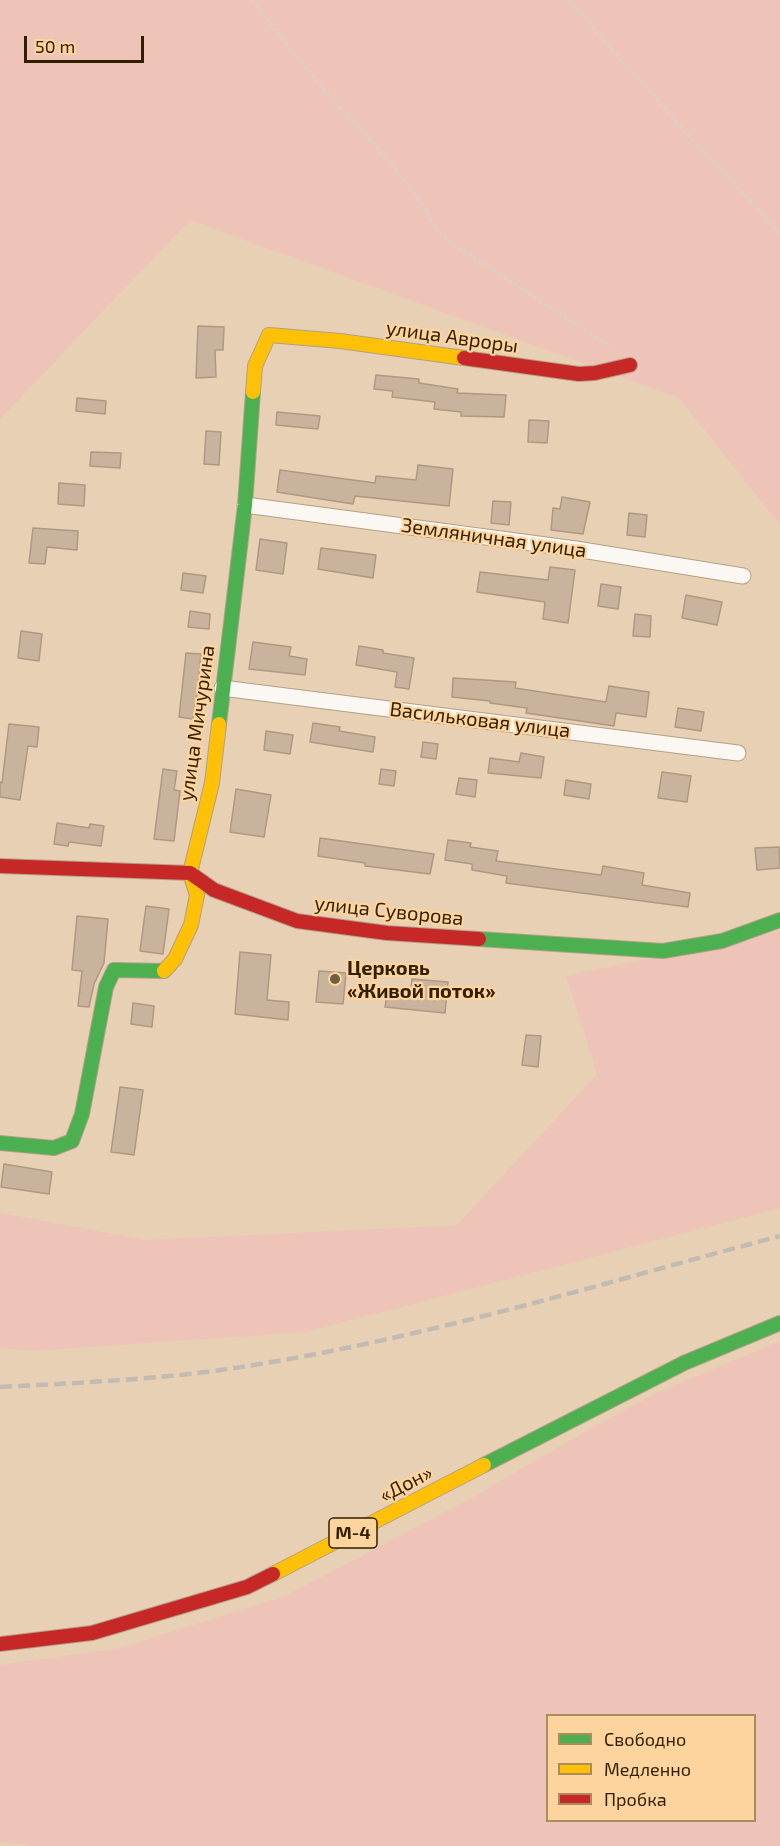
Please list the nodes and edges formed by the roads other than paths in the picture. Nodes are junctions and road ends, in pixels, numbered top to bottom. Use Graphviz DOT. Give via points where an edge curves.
graph roads {
  1 [pos="269,335"];
  2 [pos="630,365"];
  3 [pos="245,505"];
  4 [pos="743,576"];
  5 [pos="222,688"];
  6 [pos="738,753"];
  7 [pos="0,866"];
  8 [pos="190,873"];
  9 [pos="780,920"];
  10 [pos="0,1143"];
  11 [pos="780,1323"];
  12 [pos="0,1644"];
  1 -- 2 [label="main road, улица Авроры" via="579,374"];
  1 -- 3 [label="main road, улица Мичурина" via="255,366"];
  3 -- 4 [label="street, Земляничная улица" via="576,549"];
  3 -- 5 [label="main road, улица Мичурина"];
  5 -- 6 [label="street, Васильковая улица"];
  5 -- 8 [label="main road, улица Мичурина" via="212,783"];
  7 -- 8 [label="main road"];
  8 -- 9 [label="main road, улица Суворова" via="214,890 297,921 387,933 663,951 722,941"];
  8 -- 10 [label="main road, улица Мичурина" via="197,896 191,925 175,959 163,972 114,970 106,987 82,1114 72,1141 54,1148"];
  11 -- 12 [label="main road, «Дон» / М-4" via="684,1364 247,1587 92,1633"];
}
